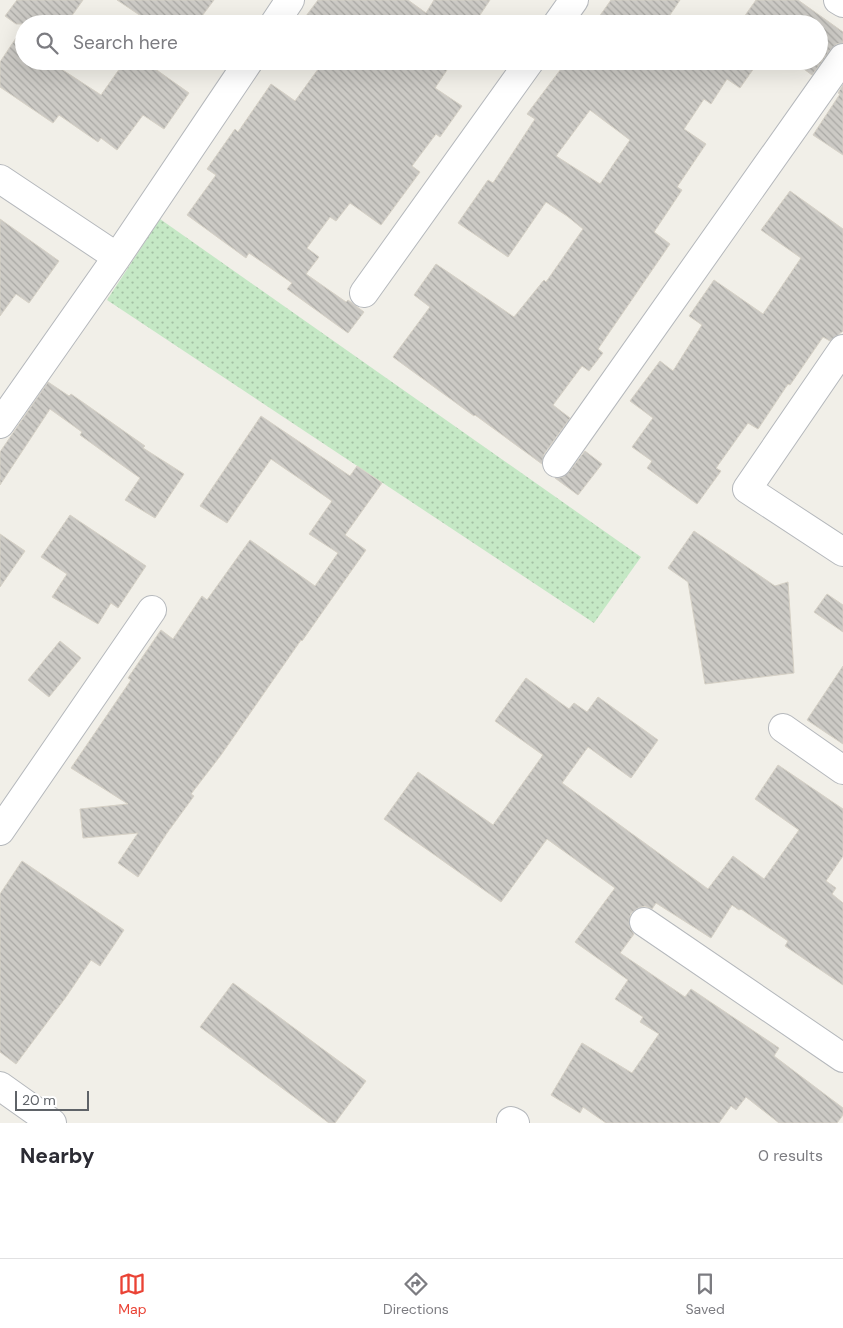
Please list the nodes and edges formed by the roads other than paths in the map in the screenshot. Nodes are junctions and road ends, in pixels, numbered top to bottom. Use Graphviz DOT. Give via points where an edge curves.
graph roads {
  1 [pos="290,0"];
  2 [pos="574,0"];
  3 [pos="838,0"];
  4 [pos="843,3"];
  5 [pos="280,15"];
  6 [pos="563,15"];
  7 [pos="843,58"];
  8 [pos="243,70"];
  9 [pos="524,70"];
  10 [pos="0,179"];
  11 [pos="117,257"];
  12 [pos="364,293"];
  13 [pos="843,349"];
  14 [pos="0,424"];
  15 [pos="557,463"];
  16 [pos="843,552"];
  17 [pos="152,610"];
  18 [pos="783,728"];
  19 [pos="843,770"];
  20 [pos="0,831"];
  21 [pos="644,922"];
  22 [pos="843,1058"];
  23 [pos="0,1086"];
  24 [pos="52,1123"];
  1 -- 5 [label="street"];
  2 -- 6 [label="street"];
  3 -- 4 [label="street"];
  7 -- 15 [label="street"];
  8 -- 11 [label="street"];
  9 -- 12 [label="street"];
  10 -- 11 [label="street"];
  11 -- 14 [label="street"];
  13 -- 16 [label="street" via="747,489"];
  17 -- 20 [label="street"];
  18 -- 19 [label="street"];
  21 -- 22 [label="street"];
  23 -- 24 [label="street"];
}
